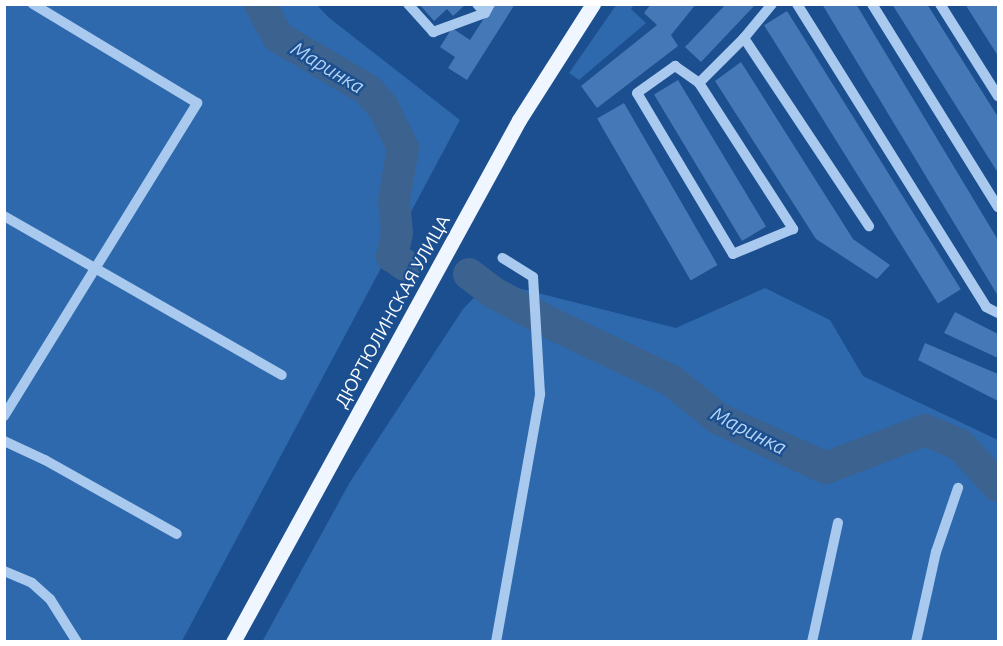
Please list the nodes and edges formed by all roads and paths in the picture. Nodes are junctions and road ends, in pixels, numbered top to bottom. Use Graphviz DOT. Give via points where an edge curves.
graph roads {
  1 [pos="33,4"];
  2 [pos="408,4"];
  3 [pos="594,4"];
  4 [pos="772,4"];
  5 [pos="797,4"];
  6 [pos="872,4"];
  7 [pos="940,4"];
  8 [pos="484,7"];
  9 [pos="744,38"];
  10 [pos="699,83"];
  11 [pos="999,96"];
  12 [pos="999,207"];
  13 [pos="4,216"];
  14 [pos="869,226"];
  15 [pos="502,258"];
  16 [pos="95,268"];
  17 [pos="999,312"];
  18 [pos="282,375"];
  19 [pos="4,416"];
  20 [pos="4,441"];
  21 [pos="958,488"];
  22 [pos="838,523"];
  23 [pos="177,534"];
  24 [pos="4,571"];
  25 [pos="77,642"];
  26 [pos="232,642"];
  27 [pos="496,642"];
  28 [pos="812,642"];
  29 [pos="916,642"];
  1 -- 16 [label="lane" via="197,103"];
  2 -- 8 [label="lane" via="433,32"];
  3 -- 26 [label="main road, ДЮРТЮЛИНСКАЯ УЛИЦА" via="519,120"];
  4 -- 9 [label="lane"];
  5 -- 17 [label="lane" via="986,308"];
  6 -- 12 [label="lane"];
  7 -- 11 [label="lane"];
  9 -- 10 [label="lane"];
  9 -- 14 [label="lane"];
  10 -- 10 [label="lane" via="793,229 733,254 638,93 675,66"];
  13 -- 16 [label="lane"];
  15 -- 27 [label="lane" via="533,277 540,394"];
  16 -- 18 [label="lane"];
  16 -- 19 [label="lane"];
  20 -- 23 [label="lane"];
  21 -- 29 [label="lane" via="936,552"];
  22 -- 28 [label="lane"];
  24 -- 25 [label="lane" via="32,583 50,599"];
}
